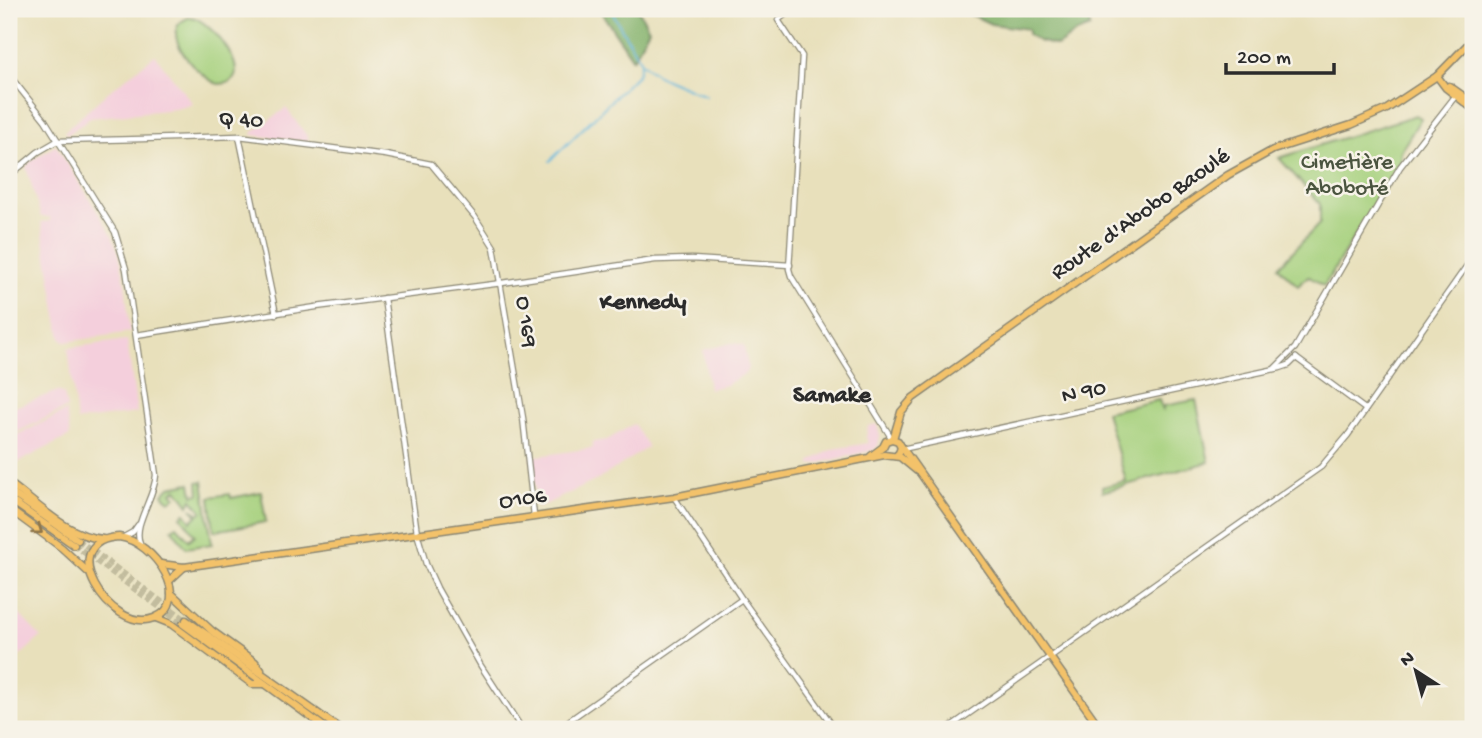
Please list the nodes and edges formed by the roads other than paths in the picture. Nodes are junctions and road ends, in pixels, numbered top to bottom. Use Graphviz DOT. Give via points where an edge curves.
graph roads {
  1 [pos="793,9"];
  2 [pos="1473,39"];
  3 [pos="9,75"];
  4 [pos="1437,76"];
  5 [pos="1457,95"];
  6 [pos="1473,103"];
  7 [pos="1473,109"];
  8 [pos="239,136"];
  9 [pos="57,141"];
  10 [pos="421,160"];
  11 [pos="9,176"];
  12 [pos="1473,257"];
  13 [pos="790,265"];
  14 [pos="502,283"];
  15 [pos="384,298"];
  16 [pos="276,314"];
  17 [pos="136,335"];
  18 [pos="1292,359"];
  19 [pos="1365,409"];
  20 [pos="895,445"];
  21 [pos="917,446"];
  22 [pos="866,459"];
  23 [pos="911,459"];
  24 [pos="918,471"];
  25 [pos="9,483"];
  26 [pos="9,491"];
  27 [pos="674,497"];
  28 [pos="9,499"];
  29 [pos="9,509"];
  30 [pos="534,516"];
  31 [pos="140,523"];
  32 [pos="417,533"];
  33 [pos="123,538"];
  34 [pos="105,539"];
  35 [pos="140,543"];
  36 [pos="161,564"];
  37 [pos="184,566"];
  38 [pos="88,572"];
  39 [pos="169,581"];
  40 [pos="171,593"];
  41 [pos="742,599"];
  42 [pos="156,618"];
  43 [pos="1050,657"];
  44 [pos="264,675"];
  45 [pos="264,684"];
  46 [pos="327,729"];
  47 [pos="340,729"];
  48 [pos="522,729"];
  49 [pos="557,729"];
  50 [pos="835,729"];
  51 [pos="947,729"];
  52 [pos="1101,729"];
  1 -- 13 [label="street" via="778,20 802,56"];
  2 -- 4 [label="main road, Route d'Abobo Baoulé"];
  3 -- 9 [label="street"];
  4 -- 5 [label="main road"];
  4 -- 20 [label="main road, Route d'Abobo Baoulé" via="1366,119 1273,150 1228,175 912,398 902,410"];
  5 -- 6 [label="main road"];
  5 -- 7 [label="main road"];
  5 -- 18 [label="street" via="1401,167"];
  8 -- 9 [label="street, Q 40"];
  8 -- 10 [label="street, Q 40"];
  8 -- 16 [label="street"];
  9 -- 11 [label="street"];
  9 -- 17 [label="street" via="115,232 127,269"];
  10 -- 14 [label="street, O 169" via="431,163 475,217 492,243"];
  12 -- 19 [label="street"];
  13 -- 14 [label="street" via="656,260"];
  13 -- 20 [label="street" via="791,276"];
  14 -- 15 [label="street"];
  14 -- 30 [label="street, O 169"];
  15 -- 16 [label="street"];
  15 -- 32 [label="street"];
  16 -- 17 [label="street"];
  17 -- 31 [label="street" via="156,475"];
  18 -- 19 [label="street"];
  18 -- 21 [label="street, N 90" via="1274,369"];
  19 -- 43 [label="street" via="1321,467"];
  20 -- 21 [label="street, N 90"];
  20 -- 22 [label="main road"];
  20 -- 22 [label="main road, O106" via="887,455"];
  20 -- 23 [label="main road"];
  20 -- 24 [label="main road"];
  21 -- 23 [label="street"];
  22 -- 27 [label="main road, O106"];
  23 -- 24 [label="main road"];
  24 -- 43 [label="main road"];
  25 -- 34 [label="main road" via="68,527"];
  26 -- 28 [label="main road" via="76,543"];
  27 -- 30 [label="main road, O106"];
  27 -- 41 [label="street"];
  29 -- 38 [label="main road, one-way"];
  30 -- 32 [label="main road, O106"];
  31 -- 33 [label="street"];
  31 -- 35 [label="street"];
  32 -- 37 [label="main road, O106"];
  32 -- 48 [label="street" via="437,588"];
  33 -- 34 [label="main road"];
  33 -- 35 [label="main road"];
  34 -- 38 [label="main road" via="91,553"];
  35 -- 36 [label="main road"];
  36 -- 37 [label="main road, O106"];
  36 -- 39 [label="main road"];
  37 -- 39 [label="main road"];
  38 -- 42 [label="main road" via="114,608 138,619"];
  39 -- 40 [label="main road"];
  40 -- 42 [label="main road" via="167,607"];
  40 -- 44 [label="main road" via="255,662"];
  41 -- 49 [label="street"];
  41 -- 50 [label="street"];
  42 -- 45 [label="main road" via="252,684"];
  43 -- 51 [label="street"];
  43 -- 52 [label="main road"];
  44 -- 45 [label="main road" via="185,622"];
  44 -- 47 [label="main road"];
  45 -- 46 [label="main road"];
}
